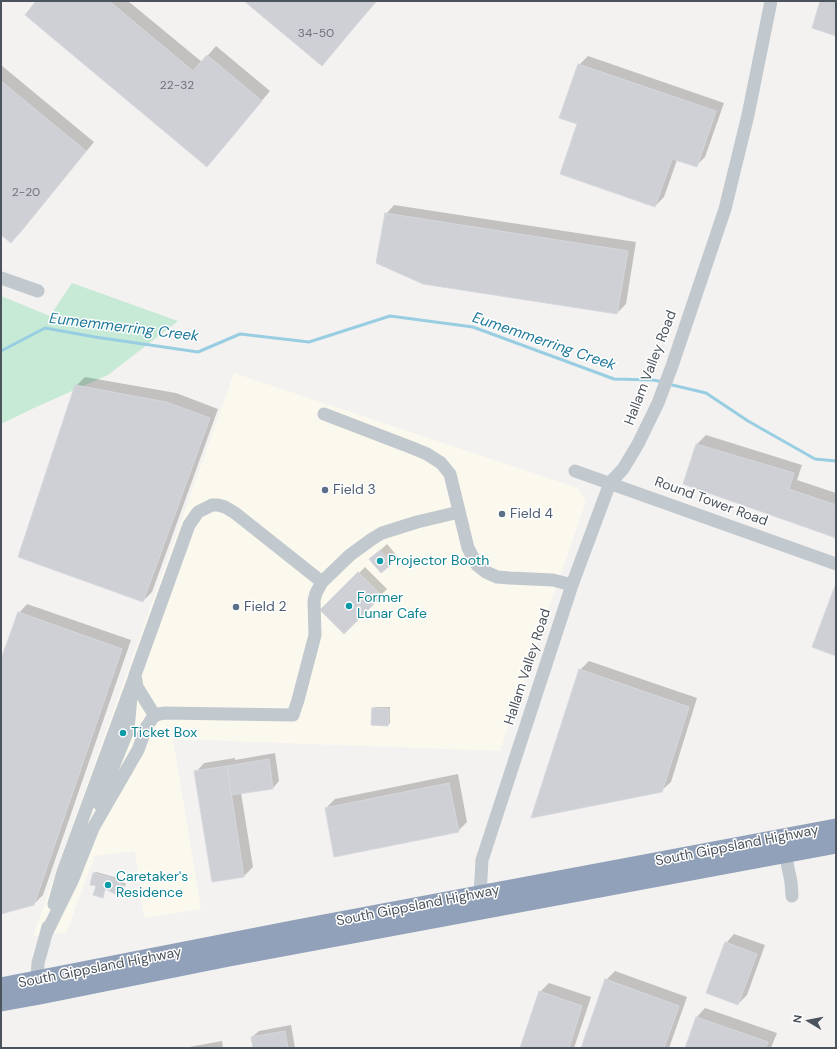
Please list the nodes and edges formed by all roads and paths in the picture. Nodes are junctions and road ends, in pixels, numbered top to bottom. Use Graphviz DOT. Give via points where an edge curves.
graph roads {
  1 [pos="771,1"];
  2 [pos="1,278"];
  3 [pos="38,291"];
  4 [pos="324,414"];
  5 [pos="575,471"];
  6 [pos="610,483"];
  7 [pos="459,512"];
  8 [pos="836,564"];
  9 [pos="322,582"];
  10 [pos="572,586"];
  11 [pos="135,675"];
  12 [pos="132,722"];
  13 [pos="92,828"];
  14 [pos="836,828"];
  15 [pos="836,844"];
  16 [pos="784,845"];
  17 [pos="792,896"];
  18 [pos="486,904"];
  19 [pos="46,934"];
  20 [pos="1,987"];
  21 [pos="39,988"];
  22 [pos="1,1002"];
  1 -- 6 [label="street, Hallam Valley Road" via="748,115 725,209 658,403 638,444 623,469"];
  2 -- 3 [label="street"];
  4 -- 7 [label="street" via="404,444 441,463 450,474"];
  5 -- 6 [label="street, Round Tower Road"];
  6 -- 8 [label="street, Round Tower Road"];
  6 -- 10 [label="street, Hallam Valley Road"];
  7 -- 9 [label="street" via="382,533 350,555"];
  7 -- 10 [label="street" via="470,552 477,565 486,572 497,576 552,580"];
  9 -- 11 [label="street" via="232,511 218,505 205,508 198,512 189,526"];
  9 -- 12 [label="street" via="314,601 315,636 293,715 165,713"];
  10 -- 18 [label="street, Hallam Valley Road" via="482,860"];
  11 -- 12 [label="street"];
  11 -- 12 [label="street"];
  11 -- 12 [label="street" via="130,700"];
  12 -- 13 [label="street"];
  12 -- 13 [label="street" via="149,722 136,755"];
  12 -- 19 [label="street" via="63,872"];
  13 -- 19 [label="street" via="72,881"];
  14 -- 16 [label="highway, South Gippsland Highway"];
  15 -- 16 [label="highway, South Gippsland Highway"];
  16 -- 17 [label="street"];
  16 -- 18 [label="highway, South Gippsland Highway"];
  18 -- 21 [label="highway, South Gippsland Highway" via="299,936"];
  19 -- 21 [label="street" via="38,963"];
  20 -- 21 [label="highway, South Gippsland Highway"];
  21 -- 22 [label="highway, South Gippsland Highway"];
}
